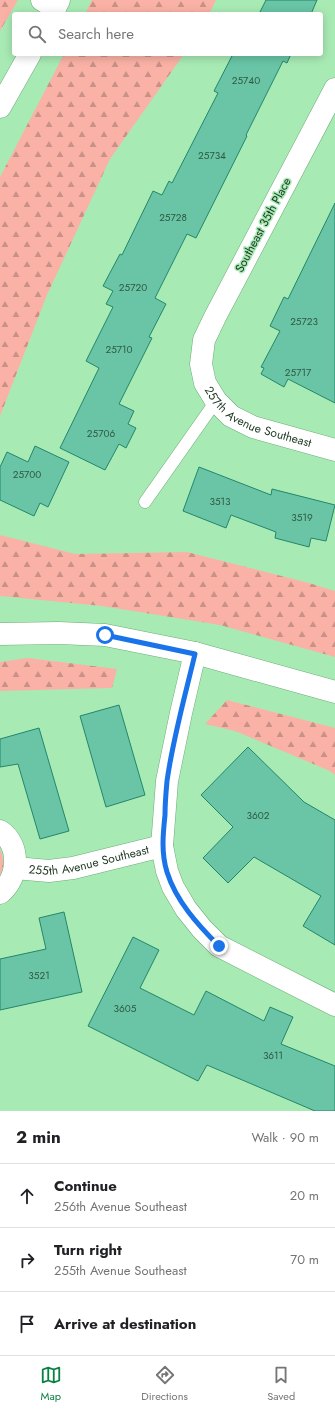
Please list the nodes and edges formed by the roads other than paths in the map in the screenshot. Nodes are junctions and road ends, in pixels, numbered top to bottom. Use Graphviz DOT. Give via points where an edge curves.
graph roads {
  1 [pos="29,56"];
  2 [pos="335,89"];
  3 [pos="0,107"];
  4 [pos="201,364"];
  5 [pos="216,401"];
  6 [pos="333,447"];
  7 [pos="145,502"];
  8 [pos="0,634"];
  9 [pos="195,654"];
  10 [pos="335,692"];
  11 [pos="0,830"];
  12 [pos="162,846"];
  13 [pos="15,868"];
  14 [pos="0,893"];
  15 [pos="335,1005"];
  1 -- 3 [label="street"];
  2 -- 4 [label="street, Southeast 35th Place" via="215,317 204,340"];
  4 -- 5 [label="street, 257th Avenue Southeast" via="205,383"];
  5 -- 6 [label="street, 257th Avenue Southeast" via="231,416 253,427"];
  5 -- 7 [label="lane"];
  8 -- 9 [label="street" via="105,635"];
  9 -- 10 [label="street"];
  9 -- 12 [label="street, 255th Avenue Southeast" via="167,781"];
  11 -- 13 [label="street, 255th Avenue Southeast" via="11,844"];
  12 -- 13 [label="street, 255th Avenue Southeast" via="73,868 49,871"];
  12 -- 15 [label="street, 255th Avenue Southeast" via="173,887 186,909 219,946"];
  13 -- 14 [label="street, 255th Avenue Southeast" via="10,881"];
}
